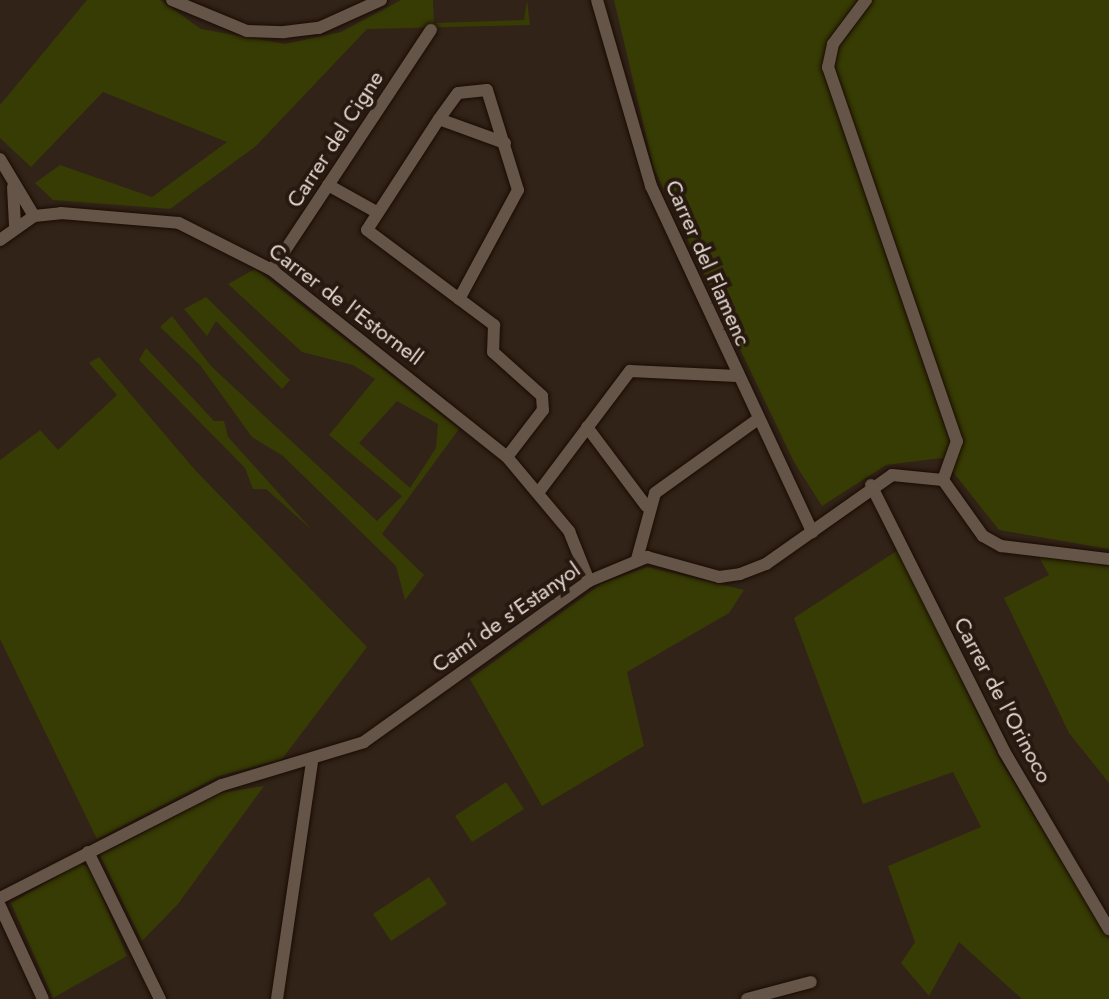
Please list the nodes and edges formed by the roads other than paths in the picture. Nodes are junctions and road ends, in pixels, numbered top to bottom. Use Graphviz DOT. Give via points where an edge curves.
graph roads {
  1 [pos="172,0"];
  2 [pos="381,0"];
  3 [pos="597,0"];
  4 [pos="866,0"];
  5 [pos="431,30"];
  6 [pos="439,119"];
  7 [pos="505,143"];
  8 [pos="0,159"];
  9 [pos="328,185"];
  10 [pos="13,187"];
  11 [pos="378,213"];
  12 [pos="34,216"];
  13 [pos="15,226"];
  14 [pos="0,240"];
  15 [pos="272,270"];
  16 [pos="459,299"];
  17 [pos="737,376"];
  18 [pos="757,420"];
  19 [pos="587,427"];
  20 [pos="507,457"];
  21 [pos="943,480"];
  22 [pos="871,485"];
  23 [pos="538,493"];
  24 [pos="646,506"];
  25 [pos="812,532"];
  26 [pos="637,559"];
  27 [pos="1109,559"];
  28 [pos="589,581"];
  29 [pos="312,762"];
  30 [pos="88,852"];
  31 [pos="0,898"];
  32 [pos="0,906"];
  33 [pos="1109,929"];
  34 [pos="811,982"];
  35 [pos="43,999"];
  36 [pos="160,999"];
  37 [pos="277,999"];
  38 [pos="747,999"];
  1 -- 2 [label="street" via="247,31 284,32 319,28"];
  3 -- 17 [label="street, Carrer del Flamenc" via="651,186"];
  4 -- 21 [label="street" via="833,44 828,67 957,441"];
  5 -- 9 [label="street, Carrer del Cigne"];
  6 -- 7 [label="street"];
  6 -- 7 [label="street" via="454,96 487,90"];
  6 -- 11 [label="street"];
  7 -- 16 [label="street" via="519,197"];
  8 -- 10 [label="street"];
  9 -- 11 [label="street"];
  9 -- 15 [label="street, Carrer del Cigne"];
  10 -- 12 [label="street"];
  10 -- 13 [label="street"];
  11 -- 16 [label="street" via="367,230"];
  12 -- 13 [label="street"];
  12 -- 15 [label="street, Carrer de l'Estornell" via="179,223"];
  13 -- 14 [label="street"];
  15 -- 20 [label="street, Carrer de l'Estornell"];
  16 -- 20 [label="street" via="494,325 493,352 545,401"];
  17 -- 18 [label="street, Carrer del Flamenc"];
  17 -- 19 [label="street" via="638,367"];
  18 -- 24 [label="street"];
  18 -- 25 [label="street, Carrer del Flamenc"];
  19 -- 23 [label="street"];
  19 -- 24 [label="street"];
  20 -- 23 [label="street, Carrer de l'Estornell"];
  21 -- 22 [label="street" via="902,473"];
  21 -- 27 [label="street" via="992,542"];
  22 -- 25 [label="street"];
  22 -- 33 [label="street, Carrer de l'Orinoco" via="1004,751"];
  23 -- 28 [label="street, Carrer de l'Estornell" via="569,531"];
  24 -- 26 [label="street"];
  25 -- 26 [label="street" via="766,564 730,577"];
  26 -- 28 [label="street, Camí de s'Estanyol"];
  28 -- 29 [label="street, Camí de s'Estanyol" via="364,742"];
  29 -- 30 [label="street, Camí de s'Estanyol" via="222,785"];
  29 -- 37 [label="street"];
  30 -- 31 [label="street, Camí de s'Estanyol"];
  30 -- 36 [label="street"];
  32 -- 35 [label="street"];
  34 -- 38 [label="street"];
}
